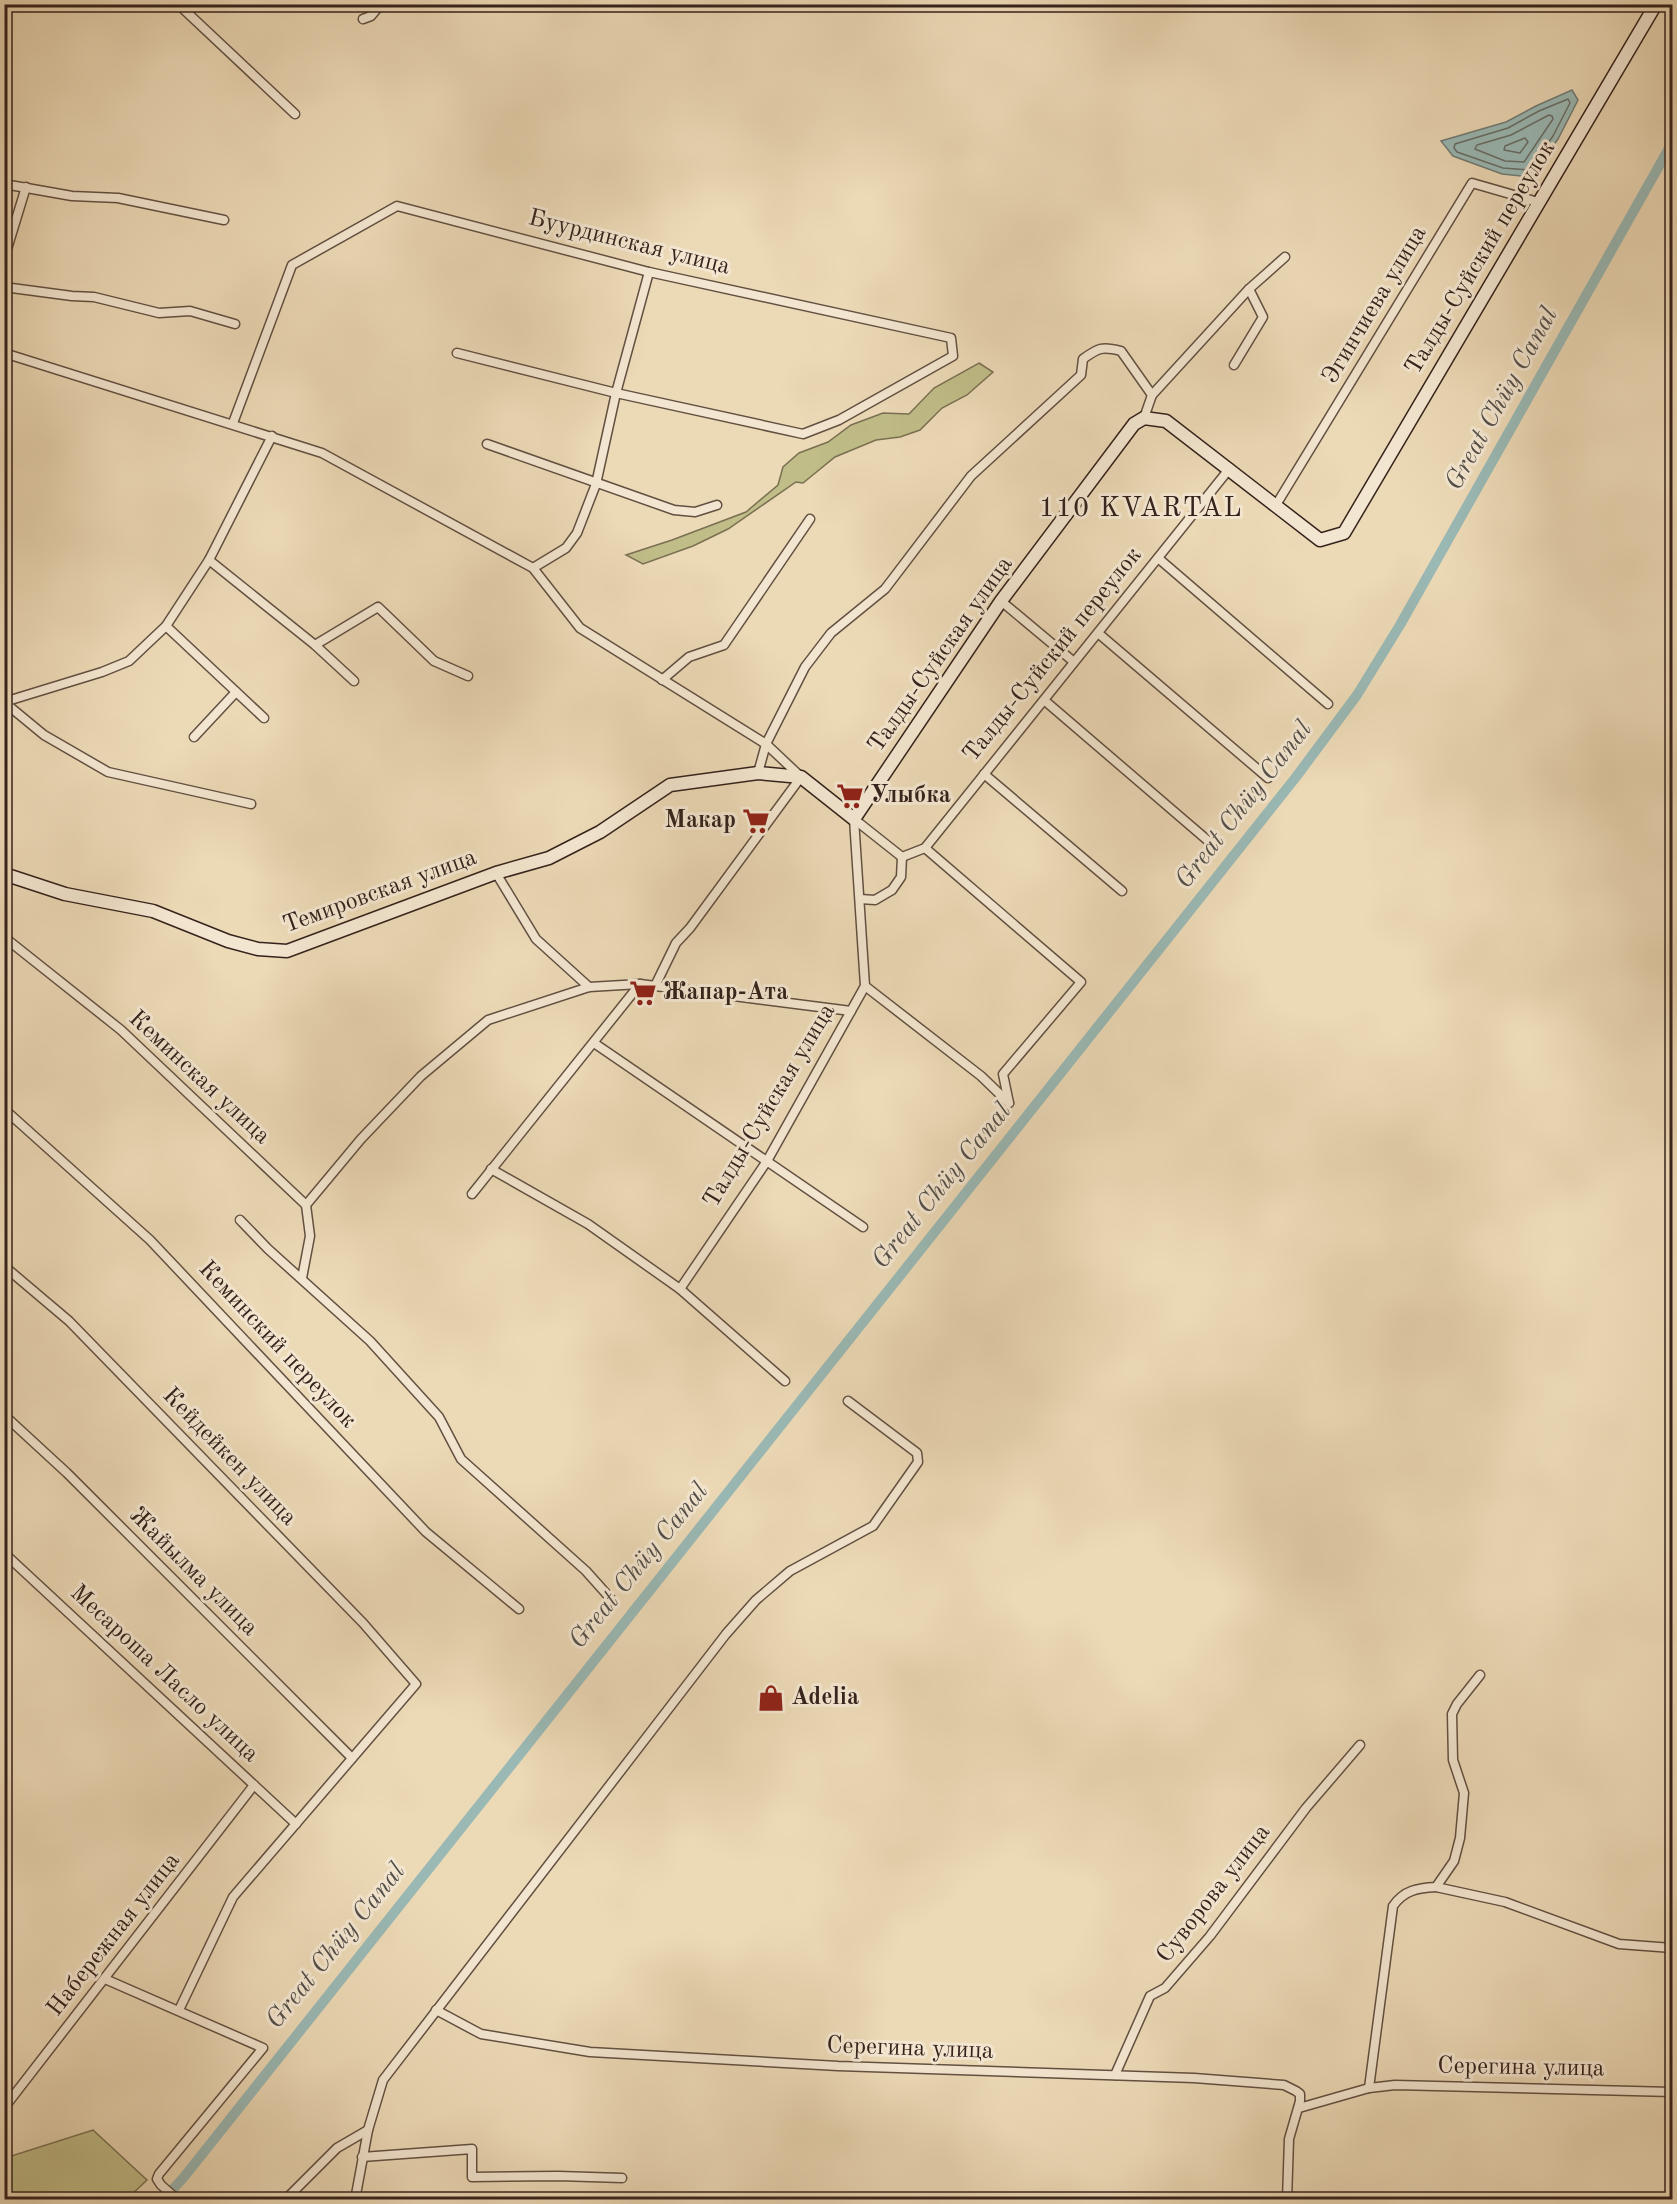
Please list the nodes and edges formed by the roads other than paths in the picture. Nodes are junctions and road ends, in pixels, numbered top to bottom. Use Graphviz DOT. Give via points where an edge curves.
graph roads {
  1 [pos="178,4"];
  2 [pos="381,4"];
  3 [pos="1656,4"];
  4 [pos="363,19"];
  5 [pos="295,114"];
  6 [pos="4,184"];
  7 [pos="26,187"];
  8 [pos="1538,202"];
  9 [pos="224,220"];
  10 [pos="1285,257"];
  11 [pos="4,259"];
  12 [pos="649,272"];
  13 [pos="4,287"];
  14 [pos="1249,289"];
  15 [pos="235,324"];
  16 [pos="4,353"];
  17 [pos="457,353"];
  18 [pos="1234,365"];
  19 [pos="616,393"];
  20 [pos="1152,395"];
  21 [pos="1144,418"];
  22 [pos="233,423"];
  23 [pos="272,436"];
  24 [pos="487,444"];
  25 [pos="1230,468"];
  26 [pos="596,484"];
  27 [pos="717,505"];
  28 [pos="1276,505"];
  29 [pos="810,519"];
  30 [pos="1158,558"];
  31 [pos="209,560"];
  32 [pos="533,568"];
  33 [pos="1001,602"];
  34 [pos="166,626"];
  35 [pos="1098,633"];
  36 [pos="315,645"];
  37 [pos="1074,662"];
  38 [pos="468,676"];
  39 [pos="662,680"];
  40 [pos="354,681"];
  41 [pos="236,692"];
  42 [pos="1044,700"];
  43 [pos="4,702"];
  44 [pos="1328,704"];
  45 [pos="264,718"];
  46 [pos="194,737"];
  47 [pos="766,744"];
  48 [pos="758,773"];
  49 [pos="984,774"];
  50 [pos="801,777"];
  51 [pos="1268,778"];
  52 [pos="250,804"];
  53 [pos="854,819"];
  54 [pos="1213,845"];
  55 [pos="925,848"];
  56 [pos="902,857"];
  57 [pos="4,873"];
  58 [pos="496,873"];
  59 [pos="1122,891"];
  60 [pos="860,899"];
  61 [pos="4,937"];
  62 [pos="640,984"];
  63 [pos="656,986"];
  64 [pos="865,986"];
  65 [pos="589,987"];
  66 [pos="851,1011"];
  67 [pos="594,1043"];
  68 [pos="4,1109"];
  69 [pos="767,1161"];
  70 [pos="491,1169"];
  71 [pos="472,1194"];
  72 [pos="306,1205"];
  73 [pos="240,1220"];
  74 [pos="863,1227"];
  75 [pos="4,1266"];
  76 [pos="302,1278"];
  77 [pos="680,1289"];
  78 [pos="785,1381"];
  79 [pos="848,1401"];
  80 [pos="4,1415"];
  81 [pos="4,1553"];
  82 [pos="611,1599"];
  83 [pos="519,1609"];
  84 [pos="1480,1675"];
  85 [pos="1360,1745"];
  86 [pos="352,1758"];
  87 [pos="254,1785"];
  88 [pos="296,1824"];
  89 [pos="1437,1887"];
  90 [pos="1672,1948"];
  91 [pos="105,1979"];
  92 [pos="179,2010"];
  93 [pos="436,2010"];
  94 [pos="1114,2075"];
  95 [pos="1369,2088"];
  96 [pos="1672,2092"];
  97 [pos="4,2108"];
  98 [pos="1299,2108"];
  99 [pos="368,2130"];
  100 [pos="362,2157"];
  101 [pos="622,2178"];
  102 [pos="178,2199"];
  103 [pos="280,2199"];
  104 [pos="355,2199"];
  105 [pos="1287,2199"];
  1 -- 5 [label="street"];
  2 -- 4 [label="street"];
  3 -- 8 [label="street, Талды-Суйский переулок"];
  6 -- 7 [label="street"];
  7 -- 9 [label="street" via="72,196 118,198"];
  7 -- 11 [label="street"];
  8 -- 28 [label="street, Эгинчиева улица" via="1472,183"];
  8 -- 28 [label="street, Талды-Суйский переулок" via="1344,533 1320,540"];
  10 -- 14 [label="street, Талды-Суйская улица"];
  12 -- 19 [label="street"];
  12 -- 19 [label="street, Буурдинская улица" via="951,338 954,356 839,420 803,434"];
  12 -- 22 [label="street, Буурдинская улица" via="397,206 292,265"];
  13 -- 15 [label="street" via="94,297 159,313 190,311"];
  14 -- 18 [label="street" via="1263,317"];
  14 -- 20 [label="street, Талды-Суйская улица"];
  16 -- 22 [label="street"];
  17 -- 19 [label="street"];
  19 -- 26 [label="street"];
  20 -- 21 [label="street, Талды-Суйская улица"];
  20 -- 47 [label="street" via="1121,351 1106,347 1083,359 1081,375 970,476 885,589 831,633 805,667"];
  21 -- 25 [label="street" via="1166,421"];
  21 -- 33 [label="street, Талды-Суйская улица" via="1134,424"];
  22 -- 23 [label="street"];
  23 -- 31 [label="street"];
  23 -- 32 [label="street" via="322,453"];
  24 -- 26 [label="street"];
  25 -- 28 [label="street"];
  25 -- 30 [label="street, Талды-Суйский переулок"];
  26 -- 27 [label="street" via="674,510 695,512"];
  26 -- 32 [label="street" via="577,533 566,548"];
  29 -- 39 [label="street" via="724,645 689,657"];
  30 -- 35 [label="street, Талды-Суйский переулок"];
  30 -- 44 [label="street"];
  31 -- 34 [label="street"];
  31 -- 36 [label="street"];
  32 -- 39 [label="street" via="580,628"];
  33 -- 37 [label="street"];
  33 -- 53 [label="street, Талды-Суйская улица"];
  34 -- 41 [label="street"];
  34 -- 43 [label="street" via="129,661"];
  35 -- 37 [label="street, Талды-Суйский переулок"];
  35 -- 51 [label="street"];
  36 -- 38 [label="street" via="378,607 434,661"];
  36 -- 40 [label="street"];
  37 -- 42 [label="street, Талды-Суйский переулок"];
  39 -- 47 [label="street"];
  41 -- 45 [label="street"];
  41 -- 46 [label="street"];
  42 -- 49 [label="street, Талды-Суйский переулок"];
  42 -- 54 [label="street"];
  43 -- 52 [label="street" via="44,735 108,772"];
  47 -- 48 [label="street"];
  47 -- 50 [label="street"];
  48 -- 50 [label="street, Темировская улица"];
  48 -- 58 [label="street, Темировская улица" via="670,785 579,843 549,858"];
  49 -- 55 [label="street, Талды-Суйский переулок"];
  49 -- 59 [label="street"];
  50 -- 53 [label="street"];
  50 -- 63 [label="street" via="676,943"];
  53 -- 56 [label="street"];
  53 -- 60 [label="street, Талды-Суйская улица"];
  55 -- 56 [label="street"];
  55 -- 64 [label="street" via="1081,982 1003,1074 1009,1103 981,1076"];
  56 -- 60 [label="street" via="901,877 892,890 875,900"];
  57 -- 58 [label="street, Темировская улица" via="65,894 153,911 228,941 287,951"];
  58 -- 65 [label="street" via="536,939"];
  60 -- 64 [label="street, Талды-Суйская улица"];
  61 -- 72 [label="street, Кеминская улица" via="121,1030"];
  62 -- 63 [label="street"];
  62 -- 65 [label="street"];
  62 -- 67 [label="street"];
  63 -- 66 [label="street"];
  64 -- 66 [label="street, Талды-Суйская улица"];
  65 -- 72 [label="street" via="488,1020 421,1076"];
  66 -- 69 [label="street, Талды-Суйская улица"];
  67 -- 69 [label="street"];
  67 -- 70 [label="street"];
  68 -- 83 [label="street, Кеминский переулок" via="150,1240 426,1532"];
  69 -- 74 [label="street"];
  69 -- 77 [label="street, Талды-Суйская улица"];
  70 -- 71 [label="street"];
  70 -- 77 [label="street" via="588,1224"];
  72 -- 76 [label="street" via="310,1236"];
  73 -- 76 [label="street"];
  75 -- 86 [label="street, Кейдейкен улица" via="69,1321 363,1623 416,1684"];
  76 -- 82 [label="street" via="370,1341 439,1417 461,1459 586,1571"];
  77 -- 78 [label="street"];
  79 -- 93 [label="street" via="917,1453 918,1462 873,1526 790,1571 756,1600 726,1634"];
  80 -- 86 [label="street, Жайылма улица"];
  81 -- 87 [label="street, Месароша Ласло улица"];
  84 -- 89 [label="street" via="1452,1714 1453,1760 1464,1793 1454,1861"];
  85 -- 94 [label="street, Суворова улица" via="1306,1808 1210,1936 1165,1988 1150,1996"];
  86 -- 88 [label="street"];
  87 -- 88 [label="street, Месароша Ласло улица"];
  87 -- 91 [label="street, Набережная улица"];
  88 -- 92 [label="street" via="233,1896"];
  89 -- 90 [label="street" via="1505,1902 1619,1944"];
  89 -- 95 [label="street" via="1405,1892 1393,1906"];
  91 -- 92 [label="street"];
  91 -- 97 [label="street, Набережная улица"];
  92 -- 102 [label="street" via="263,2048 159,2174 161,2185"];
  93 -- 94 [label="street, Серегина улица" via="481,2034 590,2052 838,2066"];
  93 -- 99 [label="street" via="383,2080"];
  94 -- 98 [label="street, Серегина улица" via="1284,2085 1300,2094"];
  95 -- 96 [label="street, Серегина улица" via="1395,2085"];
  95 -- 98 [label="street, Серегина улица"];
  98 -- 105 [label="street" via="1289,2139"];
  99 -- 100 [label="street"];
  99 -- 103 [label="street" via="337,2148 289,2196"];
  100 -- 101 [label="street" via="472,2149 472,2177"];
  100 -- 104 [label="street"];
}
